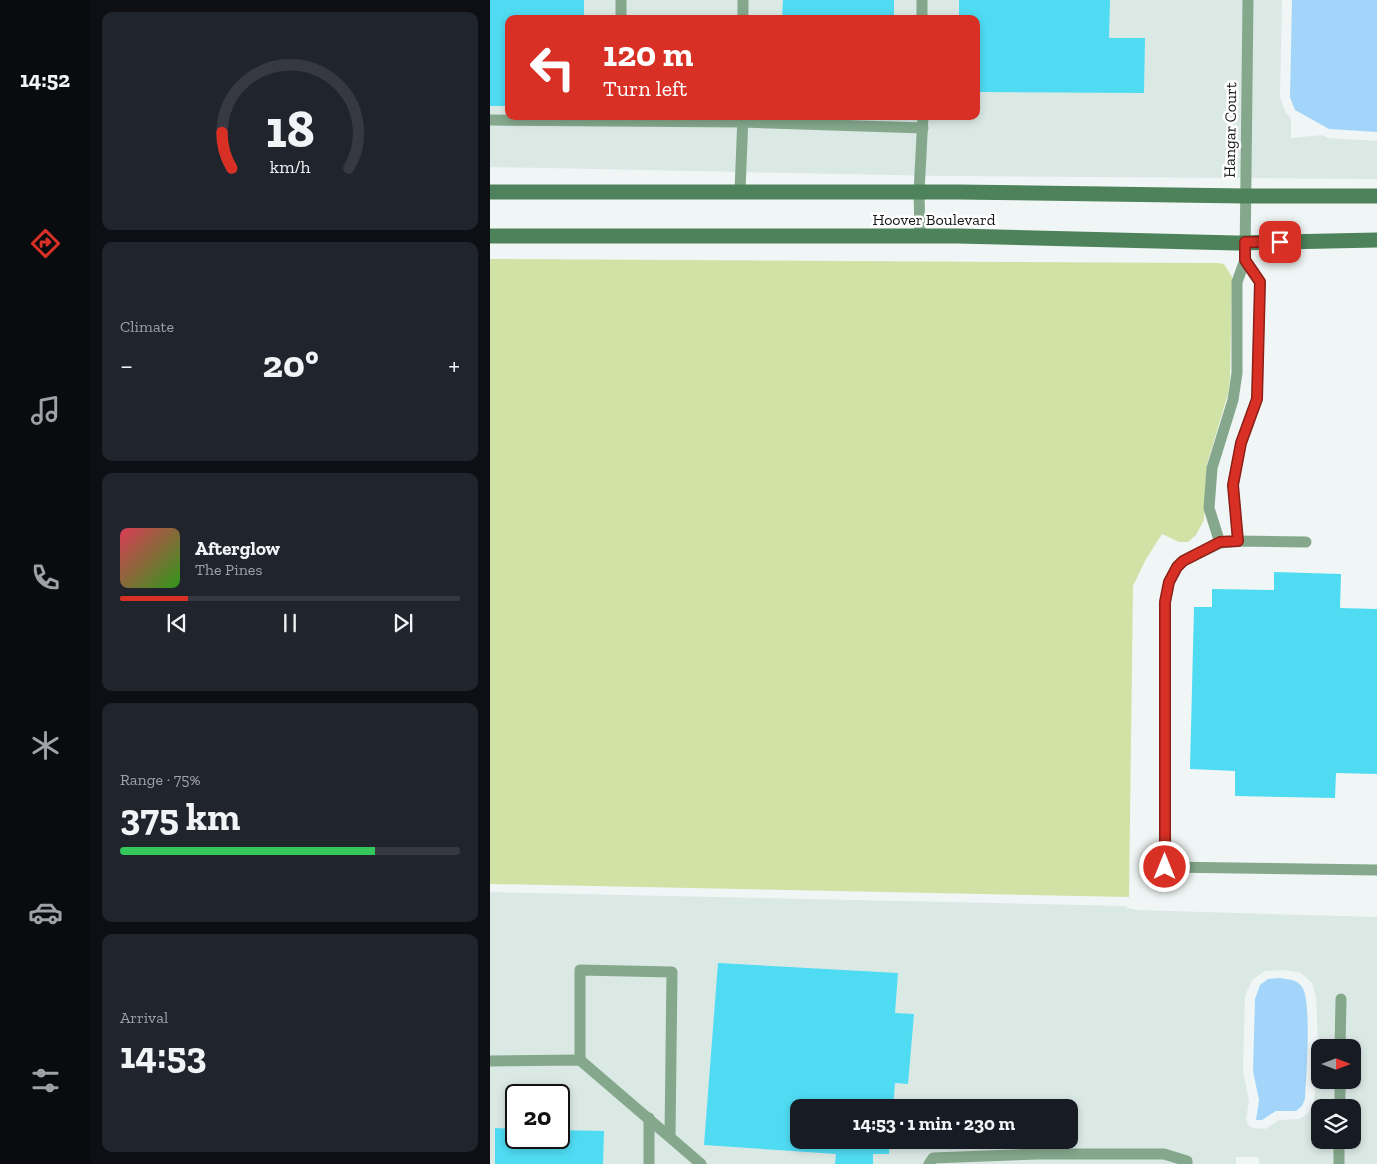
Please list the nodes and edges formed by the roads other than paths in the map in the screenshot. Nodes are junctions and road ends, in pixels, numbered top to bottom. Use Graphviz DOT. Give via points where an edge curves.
graph roads {
  1 [pos="621,0"];
  2 [pos="743,0"];
  3 [pos="922,0"];
  4 [pos="1248,0"];
  5 [pos="621,15"];
  6 [pos="743,15"];
  7 [pos="922,15"];
  8 [pos="490,120"];
  9 [pos="505,120"];
  10 [pos="743,120"];
  11 [pos="803,120"];
  12 [pos="923,122"];
  13 [pos="740,191"];
  14 [pos="490,192"];
  15 [pos="920,192"];
  16 [pos="1245,196"];
  17 [pos="1377,196"];
  18 [pos="490,236"];
  19 [pos="920,236"];
  20 [pos="1377,240"];
  21 [pos="1245,242"];
  22 [pos="1245,260"];
  23 [pos="1238,541"];
  24 [pos="1220,542"];
  25 [pos="1306,542"];
  26 [pos="1377,870"];
  27 [pos="1341,999"];
  28 [pos="1340,1039"];
  29 [pos="580,1060"];
  30 [pos="490,1061"];
  31 [pos="649,1118"];
  32 [pos="670,1136"];
  33 [pos="1339,1149"];
  34 [pos="648,1164"];
  35 [pos="701,1164"];
  36 [pos="929,1164"];
  37 [pos="1186,1164"];
  38 [pos="1339,1164"];
  1 -- 5 [label="lane"];
  2 -- 6 [label="lane"];
  3 -- 7 [label="lane"];
  4 -- 16 [label="lane, Hangar Court"];
  8 -- 9 [label="lane"];
  10 -- 13 [label="lane"];
  11 -- 12 [label="lane"];
  12 -- 15 [label="lane"];
  13 -- 14 [label="main road, Hoover Boulevard"];
  13 -- 15 [label="main road, Hoover Boulevard"];
  15 -- 16 [label="main road, Hoover Boulevard"];
  15 -- 19 [label="lane"];
  16 -- 17 [label="main road, Hoover Boulevard"];
  16 -- 21 [label="lane, Hangar Court"];
  18 -- 19 [label="main road, Hoover Boulevard"];
  19 -- 21 [label="main road, Hoover Boulevard"];
  20 -- 21 [label="main road, Hoover Boulevard"];
  21 -- 22 [label="lane, Hangar Court"];
  22 -- 23 [label="lane" via="1260,282 1257,399 1241,443 1233,485"];
  22 -- 24 [label="lane, Hangar Court" via="1237,282 1237,372 1233,400 1212,468 1209,508"];
  23 -- 24 [label="lane"];
  23 -- 25 [label="lane"];
  24 -- 26 [label="lane" via="1177,567 1169,582 1165,602 1165,867"];
  27 -- 28 [label="lane"];
  29 -- 30 [label="lane"];
  29 -- 31 [label="lane"];
  29 -- 32 [label="lane" via="580,970 672,972"];
  31 -- 32 [label="lane"];
  31 -- 34 [label="lane"];
  32 -- 35 [label="lane"];
  33 -- 38 [label="lane"];
  36 -- 37 [label="lane" via="933,1158 1164,1154 1187,1161"];
}
